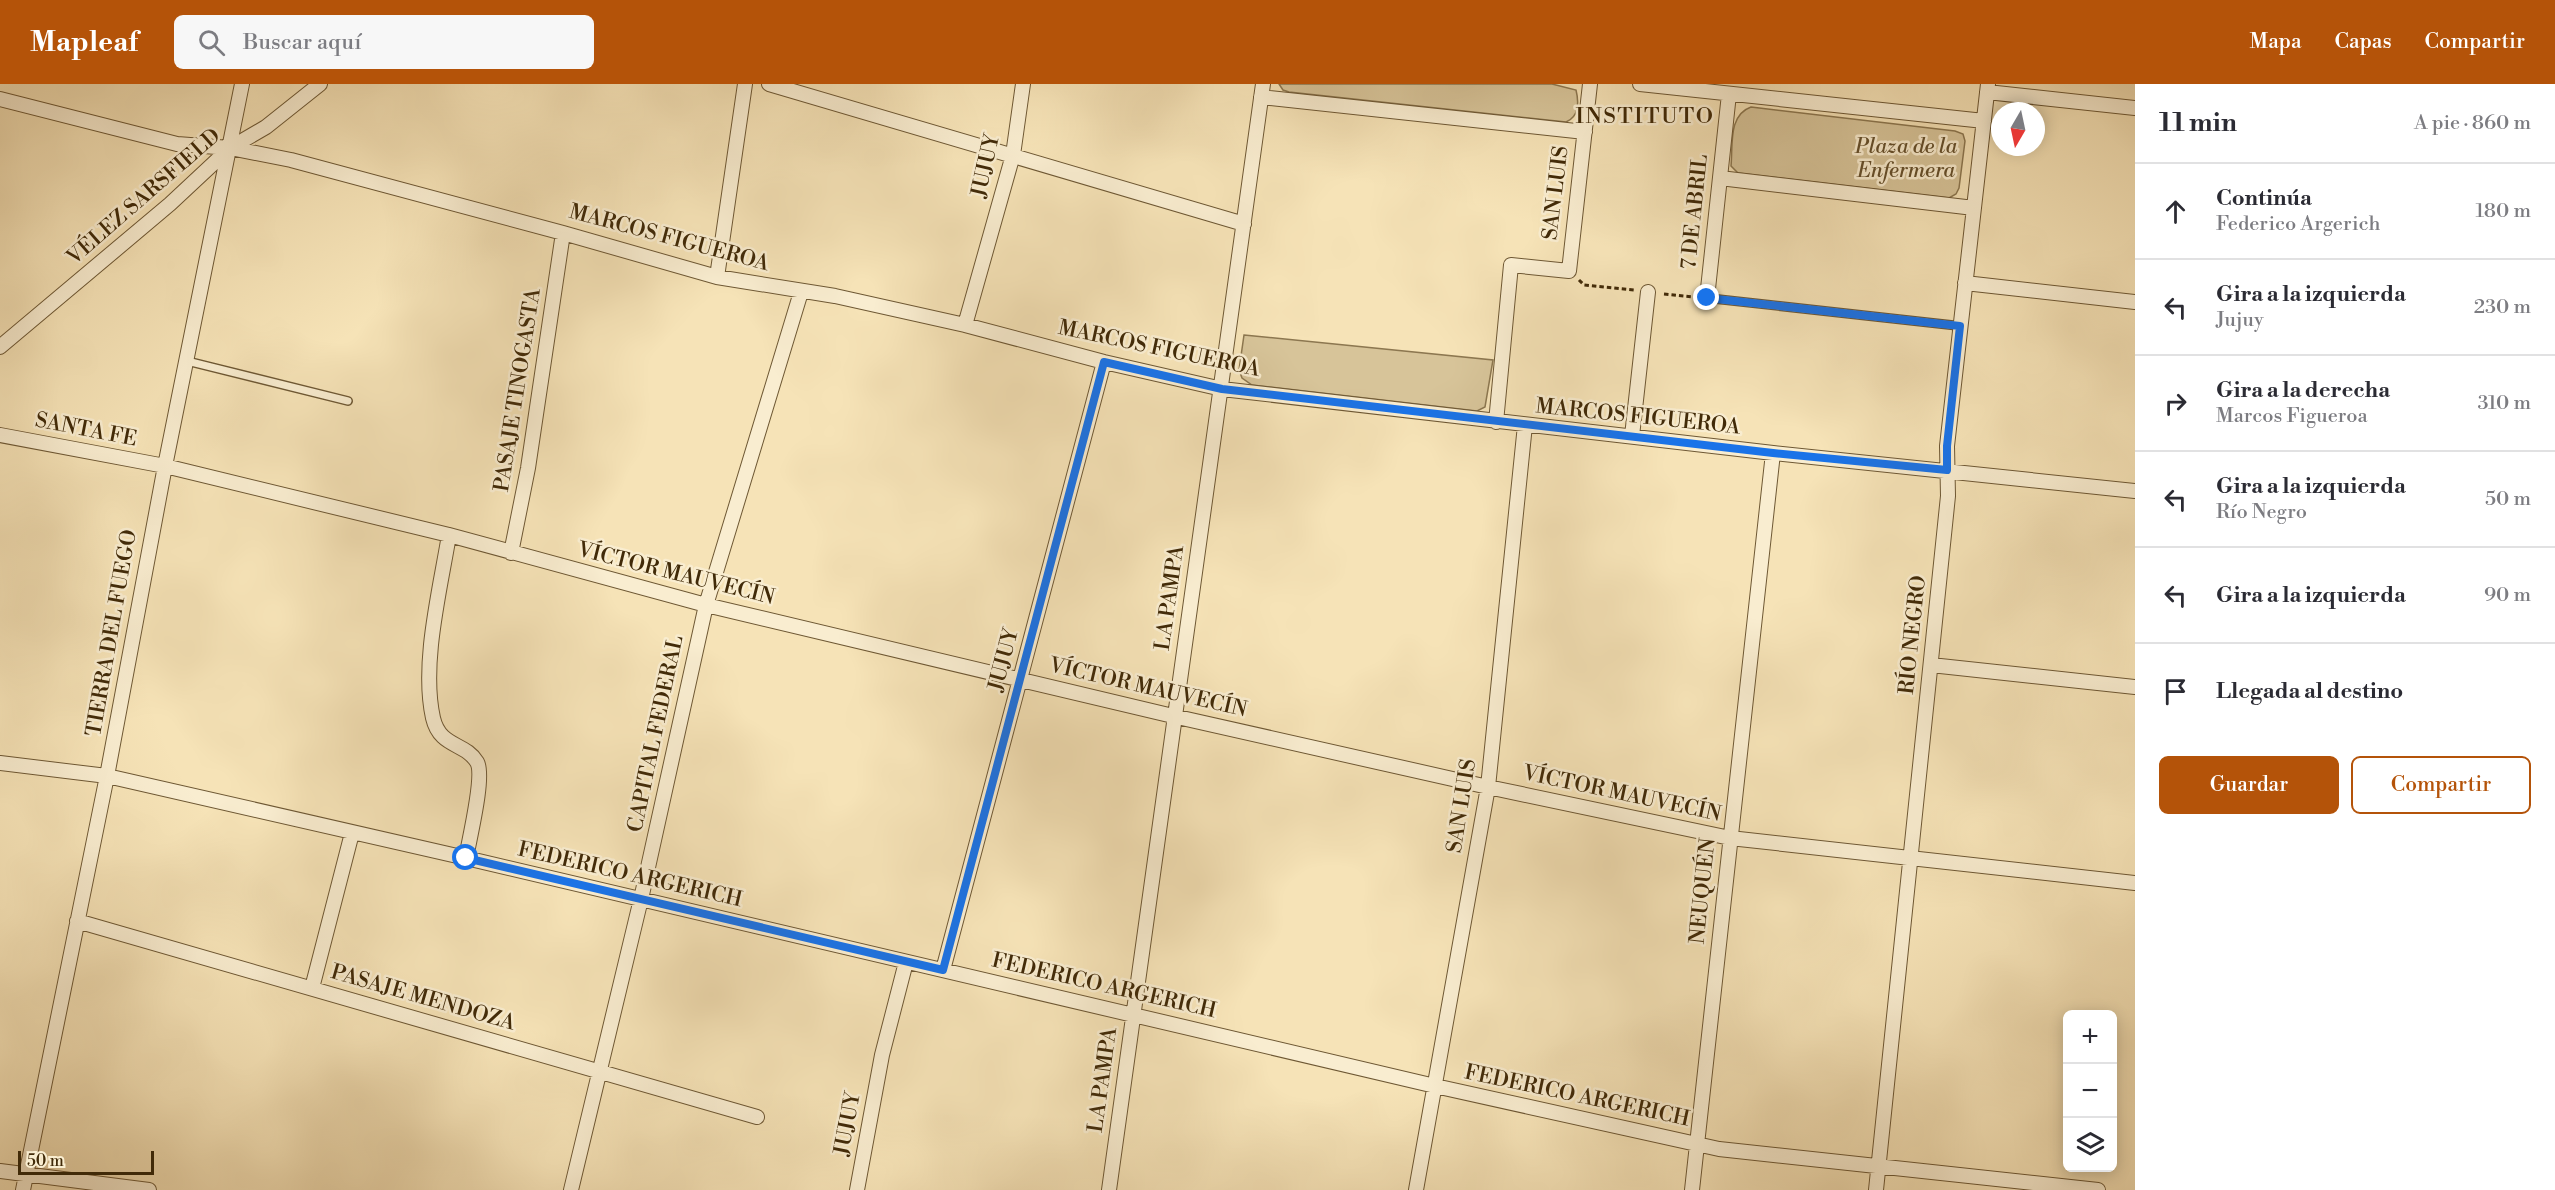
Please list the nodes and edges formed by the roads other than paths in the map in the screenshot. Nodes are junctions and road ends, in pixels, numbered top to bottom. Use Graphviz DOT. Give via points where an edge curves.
graph roads {
  1 [pos="242,84"];
  2 [pos="320,84"];
  3 [pos="746,84"];
  4 [pos="769,84"];
  5 [pos="1023,84"];
  6 [pos="1590,84"];
  7 [pos="1640,84"];
  8 [pos="1670,86"];
  9 [pos="1988,88"];
  10 [pos="1262,90"];
  11 [pos="1729,94"];
  12 [pos="0,99"];
  13 [pos="2135,108"];
  14 [pos="1984,121"];
  15 [pos="1585,132"];
  16 [pos="230,148"];
  17 [pos="1013,155"];
  18 [pos="1720,178"];
  19 [pos="1974,208"];
  20 [pos="1244,224"];
  21 [pos="563,233"];
  22 [pos="717,277"];
  23 [pos="1965,283"];
  24 [pos="801,292"];
  25 [pos="1647,292"];
  26 [pos="1707,298"];
  27 [pos="2135,302"];
  28 [pos="965,325"];
  29 [pos="1960,326"];
  30 [pos="0,348"];
  31 [pos="187,361"];
  32 [pos="1104,362"];
  33 [pos="1222,389"];
  34 [pos="348,401"];
  35 [pos="1496,422"];
  36 [pos="1525,425"];
  37 [pos="0,435"];
  38 [pos="1632,436"];
  39 [pos="1773,453"];
  40 [pos="165,466"];
  41 [pos="1947,470"];
  42 [pos="2135,490"];
  43 [pos="449,535"];
  44 [pos="511,553"];
  45 [pos="706,605"];
  46 [pos="1931,665"];
  47 [pos="1020,680"];
  48 [pos="2135,687"];
  49 [pos="1173,716"];
  50 [pos="0,763"];
  51 [pos="107,776"];
  52 [pos="1488,787"];
  53 [pos="352,833"];
  54 [pos="1730,838"];
  55 [pos="466,858"];
  56 [pos="1912,859"];
  57 [pos="2135,883"];
  58 [pos="641,899"];
  59 [pos="77,921"];
  60 [pos="906,962"];
  61 [pos="943,970"];
  62 [pos="312,988"];
  63 [pos="1133,1014"];
  64 [pos="598,1070"];
  65 [pos="1435,1086"];
  66 [pos="757,1117"];
  67 [pos="1698,1144"];
  68 [pos="1878,1165"];
  69 [pos="0,1170"];
  70 [pos="26,1175"];
  71 [pos="24,1190"];
  72 [pos="149,1190"];
  73 [pos="571,1190"];
  74 [pos="857,1190"];
  75 [pos="1109,1190"];
  76 [pos="1416,1190"];
  77 [pos="1692,1190"];
  78 [pos="1876,1190"];
  79 [pos="2098,1190"];
  1 -- 16 [label="street, TIERRA DEL FUEGO"];
  2 -- 16 [label="street, VÉLEZ SARSFIELD" via="266,127"];
  3 -- 22 [label="street"];
  4 -- 17 [label="street"];
  5 -- 17 [label="street, JUJUY"];
  6 -- 15 [label="street, SAN LUIS"];
  7 -- 8 [label="street"];
  8 -- 11 [label="street"];
  9 -- 13 [label="street"];
  9 -- 14 [label="street, RÍO NEGRO"];
  10 -- 15 [label="street"];
  10 -- 20 [label="street, LA PAMPA"];
  11 -- 14 [label="street"];
  11 -- 18 [label="street, 7 DE ABRIL"];
  12 -- 16 [label="street, MARCOS FIGUEROA" via="177,144"];
  14 -- 19 [label="street, RÍO NEGRO"];
  15 -- 35 [label="street, SAN LUIS" via="1569,271 1511,265"];
  16 -- 21 [label="street, MARCOS FIGUEROA" via="291,160"];
  16 -- 30 [label="street, VÉLEZ SARSFIELD"];
  16 -- 31 [label="street, TIERRA DEL FUEGO"];
  17 -- 20 [label="street"];
  17 -- 28 [label="street, JUJUY"];
  18 -- 19 [label="street"];
  18 -- 26 [label="street, 7 DE ABRIL"];
  19 -- 23 [label="street, RÍO NEGRO"];
  20 -- 33 [label="street, LA PAMPA"];
  21 -- 22 [label="street, MARCOS FIGUEROA"];
  21 -- 44 [label="street, PASAJE TINOGASTA" via="528,468"];
  22 -- 24 [label="street, MARCOS FIGUEROA"];
  23 -- 27 [label="street"];
  23 -- 29 [label="street, RÍO NEGRO"];
  24 -- 28 [label="street, MARCOS FIGUEROA"];
  24 -- 45 [label="street, CAPITAL FEDERAL"];
  25 -- 38 [label="street"];
  26 -- 29 [label="lane"];
  28 -- 32 [label="street, MARCOS FIGUEROA"];
  29 -- 41 [label="street, RÍO NEGRO"];
  31 -- 34 [label="lane"];
  31 -- 40 [label="street, TIERRA DEL FUEGO"];
  32 -- 33 [label="street, MARCOS FIGUEROA"];
  32 -- 47 [label="street, JUJUY"];
  33 -- 35 [label="street, MARCOS FIGUEROA"];
  33 -- 49 [label="street, LA PAMPA"];
  35 -- 36 [label="street, MARCOS FIGUEROA"];
  36 -- 38 [label="street, MARCOS FIGUEROA"];
  36 -- 52 [label="street, SAN LUIS"];
  37 -- 40 [label="street, SANTA FE"];
  38 -- 39 [label="street, MARCOS FIGUEROA"];
  39 -- 41 [label="street, MARCOS FIGUEROA"];
  39 -- 54 [label="street, NEUQUÉN"];
  40 -- 43 [label="street, VÍCTOR MAUVECÍN"];
  40 -- 51 [label="street, TIERRA DEL FUEGO"];
  41 -- 42 [label="street, MARCOS FIGUEROA"];
  41 -- 46 [label="street, RÍO NEGRO" via="1948,496"];
  43 -- 44 [label="street, VÍCTOR MAUVECÍN"];
  43 -- 55 [label="street" via="429,656 437,731 445,741 477,762 480,777"];
  44 -- 45 [label="street, VÍCTOR MAUVECÍN"];
  45 -- 47 [label="street, VÍCTOR MAUVECÍN"];
  45 -- 58 [label="street, CAPITAL FEDERAL"];
  46 -- 48 [label="street"];
  46 -- 56 [label="street, RÍO NEGRO"];
  47 -- 49 [label="street, VÍCTOR MAUVECÍN"];
  47 -- 61 [label="street, JUJUY"];
  49 -- 52 [label="street, VÍCTOR MAUVECÍN"];
  49 -- 63 [label="street, LA PAMPA"];
  50 -- 51 [label="street, FEDERICO ARGERICH"];
  51 -- 53 [label="street, FEDERICO ARGERICH"];
  51 -- 59 [label="street, TIERRA DEL FUEGO"];
  52 -- 54 [label="street, VÍCTOR MAUVECÍN"];
  52 -- 65 [label="street, SAN LUIS"];
  53 -- 55 [label="street, FEDERICO ARGERICH"];
  53 -- 62 [label="street"];
  54 -- 56 [label="street, VÍCTOR MAUVECÍN"];
  54 -- 67 [label="street, NEUQUÉN"];
  55 -- 58 [label="street, FEDERICO ARGERICH"];
  56 -- 57 [label="street, VÍCTOR MAUVECÍN"];
  56 -- 68 [label="street, RÍO NEGRO"];
  58 -- 60 [label="street, FEDERICO ARGERICH"];
  58 -- 64 [label="street, CAPITAL FEDERAL"];
  59 -- 62 [label="street, PASAJE MENDOZA"];
  59 -- 70 [label="street, TIERRA DEL FUEGO"];
  60 -- 61 [label="street, FEDERICO ARGERICH"];
  60 -- 74 [label="street, JUJUY" via="882,1054"];
  61 -- 63 [label="street, FEDERICO ARGERICH"];
  62 -- 64 [label="street, PASAJE MENDOZA"];
  63 -- 65 [label="street, FEDERICO ARGERICH"];
  63 -- 75 [label="street, LA PAMPA"];
  64 -- 66 [label="street, PASAJE MENDOZA"];
  64 -- 73 [label="street, CAPITAL FEDERAL"];
  65 -- 67 [label="street, FEDERICO ARGERICH"];
  65 -- 76 [label="street, SAN LUIS"];
  67 -- 68 [label="street, FEDERICO ARGERICH"];
  67 -- 77 [label="street, NEUQUÉN"];
  68 -- 78 [label="street, RÍO NEGRO"];
  68 -- 79 [label="street, FEDERICO ARGERICH"];
  69 -- 70 [label="street"];
  70 -- 71 [label="street, TIERRA DEL FUEGO"];
  70 -- 72 [label="street"];
}
